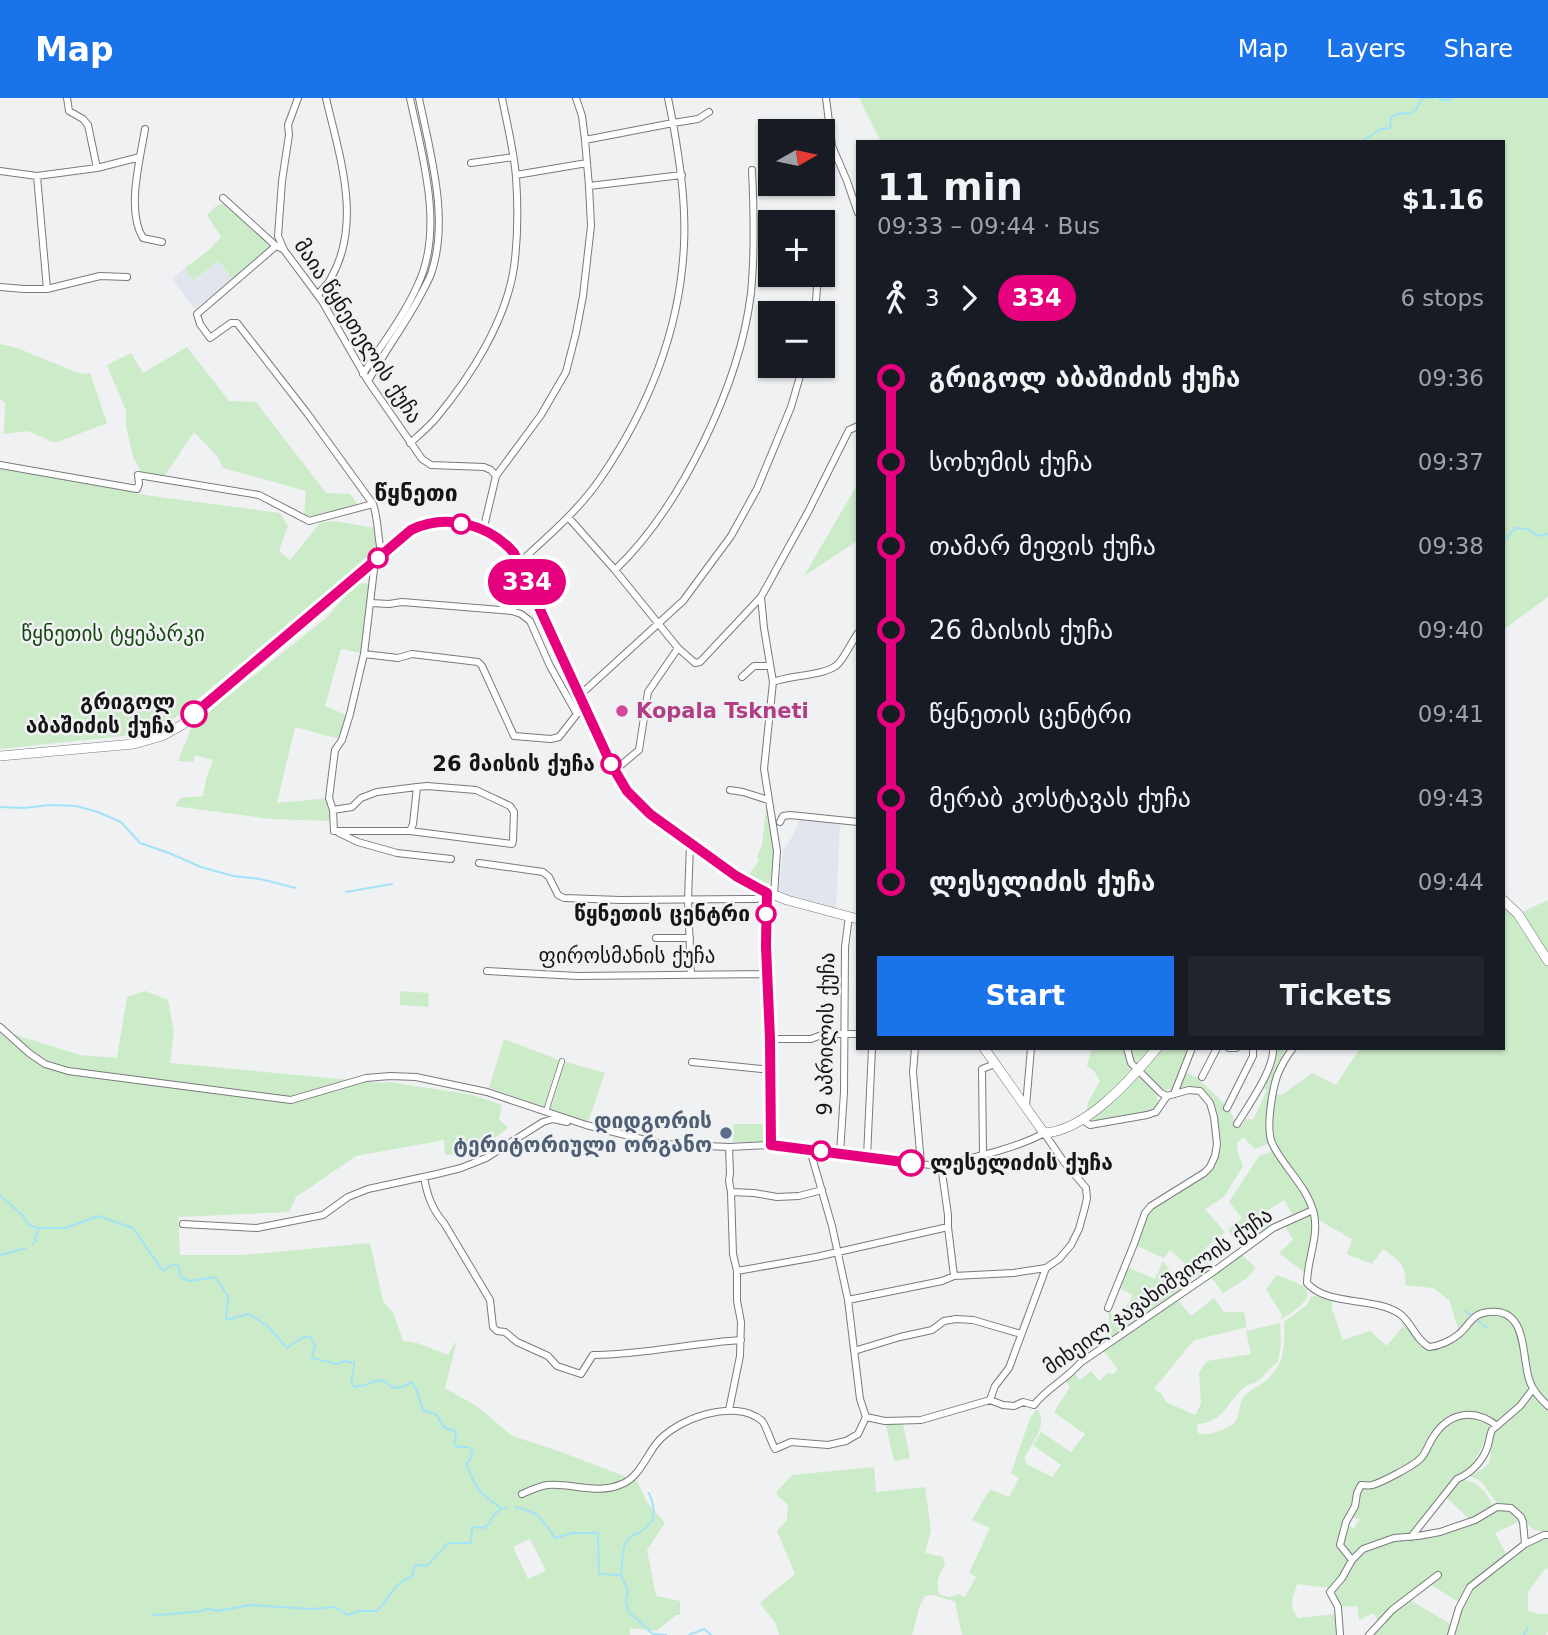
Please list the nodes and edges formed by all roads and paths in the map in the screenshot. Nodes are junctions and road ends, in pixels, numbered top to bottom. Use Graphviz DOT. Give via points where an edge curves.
graph roads {
  1 [pos="67,98"];
  2 [pos="298,98"];
  3 [pos="326,98"];
  4 [pos="410,98"];
  5 [pos="419,98"];
  6 [pos="502,98"];
  7 [pos="576,98"];
  8 [pos="668,98"];
  9 [pos="826,98"];
  10 [pos="709,112"];
  11 [pos="673,123"];
  12 [pos="145,129"];
  13 [pos="585,140"];
  14 [pos="141,157"];
  15 [pos="513,157"];
  16 [pos="471,163"];
  17 [pos="587,163"];
  18 [pos="97,168"];
  19 [pos="752,170"];
  20 [pos="0,171"];
  21 [pos="516,175"];
  22 [pos="37,176"];
  23 [pos="681,176"];
  24 [pos="589,187"];
  25 [pos="223,198"];
  26 [pos="438,205"];
  27 [pos="430,207"];
  28 [pos="856,208"];
  29 [pos="162,242"];
  30 [pos="276,246"];
  31 [pos="284,250"];
  32 [pos="127,277"];
  33 [pos="0,287"];
  34 [pos="47,289"];
  35 [pos="318,295"];
  36 [pos="395,330"];
  37 [pos="385,346"];
  38 [pos="363,374"];
  39 [pos="799,378"];
  40 [pos="368,382"];
  41 [pos="856,427"];
  42 [pos="410,443"];
  43 [pos="0,465"];
  44 [pos="496,477"];
  45 [pos="373,505"];
  46 [pos="568,517"];
  47 [pos="483,531"];
  48 [pos="378,558"];
  49 [pos="519,563"];
  50 [pos="615,570"];
  51 [pos="761,597"];
  52 [pos="371,603"];
  53 [pos="658,624"];
  54 [pos="856,635"];
  55 [pos="678,648"];
  56 [pos="364,654"];
  57 [pos="770,666"];
  58 [pos="742,677"];
  59 [pos="773,682"];
  60 [pos="580,695"];
  61 [pos="582,712"];
  62 [pos="0,756"];
  63 [pos="614,771"];
  64 [pos="417,787"];
  65 [pos="730,790"];
  66 [pos="768,800"];
  67 [pos="333,810"];
  68 [pos="780,822"];
  69 [pos="856,822"];
  70 [pos="334,831"];
  71 [pos="410,831"];
  72 [pos="690,844"];
  73 [pos="451,859"];
  74 [pos="480,863"];
  75 [pos="769,894"];
  76 [pos="688,900"];
  77 [pos="1505,902"];
  78 [pos="853,918"];
  79 [pos="656,938"];
  80 [pos="690,938"];
  81 [pos="1548,961"];
  82 [pos="487,971"];
  83 [pos="766,974"];
  84 [pos="691,975"];
  85 [pos="0,1027"];
  86 [pos="844,1034"];
  87 [pos="856,1034"];
  88 [pos="770,1039"];
  89 [pos="872,1050"];
  90 [pos="915,1050"];
  91 [pos="985,1050"];
  92 [pos="1031,1050"];
  93 [pos="1128,1050"];
  94 [pos="1155,1050"];
  95 [pos="1191,1050"];
  96 [pos="1216,1050"];
  97 [pos="1253,1050"];
  98 [pos="1273,1050"];
  99 [pos="1292,1050"];
  100 [pos="562,1061"];
  101 [pos="692,1062"];
  102 [pos="995,1064"];
  103 [pos="771,1070"];
  104 [pos="1138,1071"];
  105 [pos="1202,1077"];
  106 [pos="1170,1095"];
  107 [pos="1026,1108"];
  108 [pos="1227,1108"];
  109 [pos="546,1111"];
  110 [pos="1083,1120"];
  111 [pos="1237,1124"];
  112 [pos="586,1125"];
  113 [pos="1044,1133"];
  114 [pos="771,1145"];
  115 [pos="729,1147"];
  116 [pos="810,1150"];
  117 [pos="840,1153"];
  118 [pos="983,1155"];
  119 [pos="867,1157"];
  120 [pos="921,1164"];
  121 [pos="941,1165"];
  122 [pos="424,1177"];
  123 [pos="822,1190"];
  124 [pos="731,1192"];
  125 [pos="1313,1210"];
  126 [pos="183,1224"];
  127 [pos="948,1227"];
  128 [pos="837,1251"];
  129 [pos="1046,1268"];
  130 [pos="737,1271"];
  131 [pos="954,1276"];
  132 [pos="848,1300"];
  133 [pos="1108,1308"];
  134 [pos="1021,1334"];
  135 [pos="741,1340"];
  136 [pos="854,1351"];
  137 [pos="1533,1389"];
  138 [pos="990,1400"];
  139 [pos="1548,1406"];
  140 [pos="729,1410"];
  141 [pos="866,1418"];
  142 [pos="1497,1426"];
  143 [pos="523,1494"];
  144 [pos="1548,1535"];
  145 [pos="1411,1537"];
  146 [pos="1524,1544"];
  147 [pos="1352,1560"];
  148 [pos="1438,1575"];
  149 [pos="1340,1635"];
  150 [pos="1368,1635"];
  151 [pos="1451,1635"];
  1 -- 18 [label="street" via="69,111 88,125"];
  2 -- 31 [label="street, მაია წყნეთელის ქუჩა" via="288,125 282,184 278,236"];
  3 -- 35 [label="street" via="342,170 346,235 330,280"];
  4 -- 27 [label="street"];
  5 -- 26 [label="street"];
  6 -- 15 [label="street"];
  7 -- 13 [label="street"];
  8 -- 11 [label="street"];
  9 -- 28 [label="street" via="832,146"];
  10 -- 11 [label="street"];
  11 -- 13 [label="street"];
  11 -- 23 [label="street"];
  12 -- 14 [label="street"];
  13 -- 17 [label="street"];
  14 -- 18 [label="street"];
  14 -- 29 [label="street" via="136,226 143,237"];
  15 -- 16 [label="street"];
  15 -- 21 [label="street"];
  17 -- 21 [label="street"];
  17 -- 24 [label="street"];
  18 -- 22 [label="street"];
  19 -- 50 [label="street" via="755,226 750,294 727,385 674,498 634,553"];
  20 -- 22 [label="street"];
  21 -- 42 [label="street" via="514,268 492,335 436,419"];
  22 -- 34 [label="street"];
  23 -- 24 [label="street"];
  23 -- 46 [label="street" via="683,258 667,344 626,435 600,480"];
  24 -- 44 [label="street" via="591,226 583,296 566,372"];
  25 -- 30 [label="street"];
  26 -- 27 [label="street"];
  26 -- 36 [label="street" via="437,249 430,276 411,313"];
  27 -- 36 [label="street" via="428,255"];
  30 -- 31 [label="street"];
  30 -- 45 [label="street" via="197,314 200,324 210,338 237,323"];
  31 -- 35 [label="street, მაია წყნეთელის ქუჩა"];
  32 -- 34 [label="street" via="100,276"];
  33 -- 34 [label="street"];
  35 -- 38 [label="street, მაია წყნეთელის ქუჩა"];
  36 -- 37 [label="street"];
  37 -- 38 [label="street"];
  37 -- 40 [label="street"];
  38 -- 40 [label="street, მაია წყნეთელის ქუჩა"];
  39 -- 53 [label="street" via="745,513 683,601"];
  40 -- 42 [label="street, მაია წყნეთელის ქუჩა"];
  41 -- 51 [label="street" via="849,430"];
  42 -- 44 [label="street, მაია წყნეთელის ქუჩა" via="431,465 484,467"];
  43 -- 45 [label="street" via="136,489 138,475 259,495 309,521"];
  44 -- 47 [label="street"];
  45 -- 48 [label="street"];
  46 -- 49 [label="street"];
  46 -- 50 [label="street"];
  47 -- 48 [label="main road" via="461,524 428,523 411,530"];
  47 -- 49 [label="main road" via="504,542"];
  48 -- 52 [label="street"];
  48 -- 62 [label="main road" via="175,730 134,744"];
  49 -- 60 [label="main road"];
  50 -- 53 [label="street"];
  51 -- 55 [label="street" via="700,662 695,663"];
  51 -- 57 [label="street"];
  52 -- 56 [label="street"];
  52 -- 61 [label="street" via="522,614"];
  53 -- 55 [label="street"];
  53 -- 60 [label="street"];
  54 -- 59 [label="street" via="837,665"];
  55 -- 63 [label="street" via="648,692 639,750"];
  56 -- 61 [label="street" via="478,662 514,736 559,737"];
  56 -- 67 [label="street" via="350,714 335,750 329,798"];
  57 -- 58 [label="street" via="754,666"];
  57 -- 59 [label="street"];
  59 -- 66 [label="street" via="764,769"];
  60 -- 61 [label="main road"];
  61 -- 63 [label="main road"];
  63 -- 72 [label="main road" via="635,801"];
  64 -- 67 [label="street" via="377,792 352,807"];
  64 -- 71 [label="street"];
  64 -- 71 [label="street" via="476,790 510,806 514,812 512,844"];
  65 -- 66 [label="street"];
  66 -- 75 [label="street" via="777,851"];
  67 -- 70 [label="street"];
  68 -- 69 [label="street" via="790,815"];
  70 -- 71 [label="street"];
  70 -- 73 [label="street" via="397,853"];
  72 -- 75 [label="main road"];
  72 -- 76 [label="street"];
  74 -- 76 [label="street" via="543,872 564,898"];
  75 -- 76 [label="street" via="756,899"];
  75 -- 78 [label="main road"];
  75 -- 83 [label="street"];
  76 -- 80 [label="street"];
  77 -- 81 [label="main road"];
  78 -- 86 [label="street, 9 აპრილის ქუჩა" via="845,947"];
  79 -- 80 [label="street"];
  80 -- 84 [label="street"];
  82 -- 84 [label="street, ფიროსმანის ქუჩა"];
  83 -- 84 [label="street, ფიროსმანის ქუჩა"];
  83 -- 88 [label="street"];
  85 -- 109 [label="street" via="45,1064 68,1071 291,1100 366,1078 416,1077"];
  86 -- 87 [label="street"];
  86 -- 88 [label="street"];
  86 -- 117 [label="street, 9 აპრილის ქუჩა"];
  88 -- 103 [label="street"];
  89 -- 119 [label="street"];
  90 -- 120 [label="street"];
  91 -- 102 [label="main road"];
  92 -- 107 [label="street"];
  93 -- 104 [label="street"];
  94 -- 104 [label="main road"];
  95 -- 106 [label="street"];
  96 -- 105 [label="street"];
  97 -- 108 [label="street"];
  98 -- 111 [label="street" via="1267,1073"];
  99 -- 125 [label="street" via="1277,1077 1269,1137"];
  100 -- 109 [label="street"];
  101 -- 103 [label="street"];
  102 -- 107 [label="main road"];
  102 -- 118 [label="street" via="982,1069"];
  103 -- 114 [label="street"];
  104 -- 106 [label="street"];
  104 -- 110 [label="main road"];
  106 -- 110 [label="street" via="1156,1112 1147,1115 1090,1125"];
  106 -- 133 [label="street" via="1200,1091 1210,1103 1215,1156 1204,1173 1145,1213"];
  107 -- 113 [label="main road"];
  109 -- 112 [label="street"];
  110 -- 113 [label="main road"];
  112 -- 115 [label="street" via="661,1144"];
  112 -- 122 [label="street" via="547,1120 486,1157"];
  113 -- 118 [label="street"];
  113 -- 129 [label="street" via="1086,1188 1087,1198 1071,1245"];
  114 -- 115 [label="street"];
  114 -- 116 [label="street"];
  115 -- 124 [label="street"];
  116 -- 117 [label="street"];
  116 -- 123 [label="street"];
  117 -- 119 [label="street"];
  118 -- 121 [label="street"];
  119 -- 120 [label="street"];
  120 -- 121 [label="street"];
  121 -- 127 [label="street"];
  122 -- 126 [label="street" via="368,1189 323,1216 309,1219 257,1227"];
  122 -- 135 [label="street" via="435,1212 490,1300 493,1327 548,1356 556,1366 580,1374 593,1355"];
  123 -- 124 [label="street" via="777,1197"];
  123 -- 128 [label="street"];
  124 -- 130 [label="street"];
  125 -- 137 [label="street" via="1315,1232 1307,1277 1312,1289 1401,1315 1429,1347 1458,1335 1481,1314 1510,1317 1522,1338"];
  125 -- 138 [label="street, მიხეილ ჯავახიშვილის ქუჩა" via="1273,1228 1080,1363 1034,1405 1003,1405"];
  127 -- 128 [label="street"];
  127 -- 131 [label="street"];
  128 -- 130 [label="street"];
  128 -- 132 [label="street"];
  129 -- 131 [label="street"];
  129 -- 134 [label="street"];
  130 -- 135 [label="street"];
  131 -- 132 [label="street"];
  132 -- 136 [label="street"];
  134 -- 136 [label="street" via="956,1319"];
  134 -- 138 [label="street" via="1009,1368"];
  135 -- 140 [label="street"];
  136 -- 141 [label="street"];
  137 -- 139 [label="street"];
  137 -- 142 [label="street"];
  138 -- 141 [label="street, მიხეილ ჯავახიშვილის ქუჩა" via="921,1420"];
  140 -- 141 [label="street" via="762,1420 775,1450 791,1442 828,1445 846,1441 858,1434"];
  140 -- 143 [label="street" via="674,1427 624,1484 611,1488 546,1485"];
  142 -- 145 [label="street" via="1478,1463 1457,1479"];
  142 -- 147 [label="street" via="1462,1414 1446,1421 1421,1459 1372,1485 1361,1485 1340,1545"];
  144 -- 146 [label="street"];
  145 -- 146 [label="street" via="1440,1532 1504,1507 1521,1517"];
  145 -- 147 [label="street" via="1363,1549"];
  146 -- 151 [label="street" via="1470,1587"];
  147 -- 149 [label="street" via="1330,1592 1338,1607"];
  148 -- 150 [label="street"];
}
